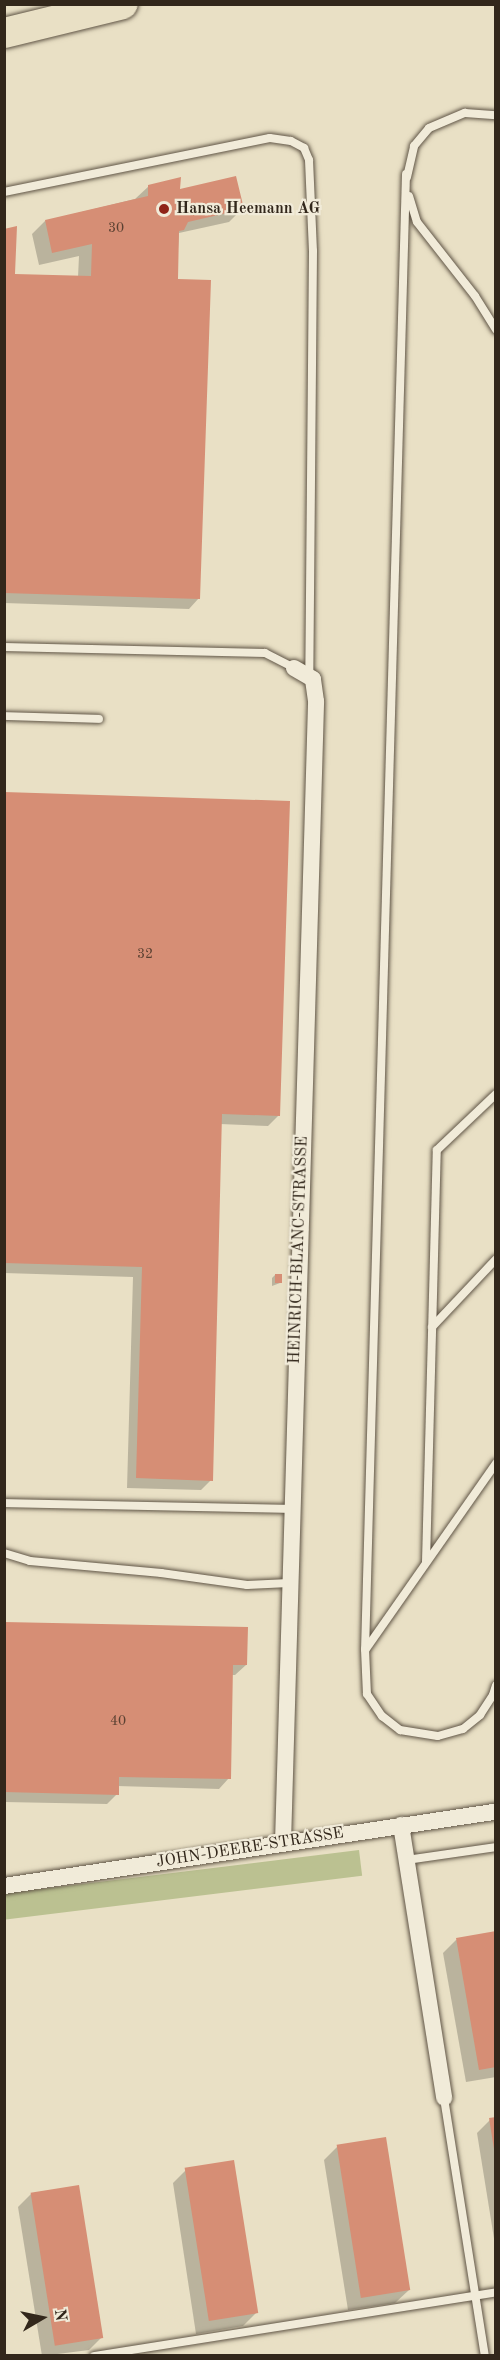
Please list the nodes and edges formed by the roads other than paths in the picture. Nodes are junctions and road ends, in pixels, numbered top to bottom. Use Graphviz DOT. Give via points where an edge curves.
graph roads {
  1 [pos="123,4"];
  2 [pos="4,33"];
  3 [pos="495,115"];
  4 [pos="406,174"];
  5 [pos="4,192"];
  6 [pos="495,330"];
  7 [pos="4,646"];
  8 [pos="302,671"];
  9 [pos="4,716"];
  10 [pos="99,719"];
  11 [pos="495,1094"];
  12 [pos="495,1259"];
  13 [pos="432,1327"];
  14 [pos="495,1463"];
  15 [pos="4,1503"];
  16 [pos="291,1509"];
  17 [pos="4,1552"];
  18 [pos="426,1562"];
  19 [pos="289,1583"];
  20 [pos="366,1649"];
  21 [pos="495,1685"];
  22 [pos="495,1812"];
  23 [pos="401,1826"];
  24 [pos="283,1843"];
  25 [pos="495,1847"];
  26 [pos="407,1860"];
  27 [pos="4,1886"];
  28 [pos="444,2098"];
  29 [pos="495,2292"];
  30 [pos="475,2295"];
  31 [pos="94,2355"];
  32 [pos="485,2355"];
  1 -- 2 [label="highway"];
  3 -- 4 [label="lane" via="465,113 429,128 414,146"];
  4 -- 6 [label="lane" via="417,222"];
  4 -- 20 [label="lane"];
  5 -- 8 [label="lane" via="270,138 291,141 304,148 309,160 313,251"];
  7 -- 8 [label="lane" via="265,653"];
  8 -- 16 [label="street, HEINRICH-BLANC-STRASSE" via="313,679 316,701"];
  9 -- 10 [label="lane"];
  11 -- 13 [label="lane" via="437,1150"];
  12 -- 13 [label="lane"];
  13 -- 18 [label="lane"];
  14 -- 18 [label="lane"];
  15 -- 16 [label="lane"];
  16 -- 19 [label="street, HEINRICH-BLANC-STRASSE"];
  17 -- 19 [label="lane" via="30,1561 247,1585"];
  18 -- 20 [label="lane"];
  19 -- 24 [label="street, HEINRICH-BLANC-STRASSE"];
  20 -- 21 [label="lane" via="367,1694 382,1716 400,1730 438,1736 463,1729 480,1715"];
  22 -- 23 [label="street, JOHN-DEERE-STRASSE"];
  23 -- 24 [label="street, JOHN-DEERE-STRASSE"];
  23 -- 26 [label="street"];
  24 -- 27 [label="street, JOHN-DEERE-STRASSE"];
  25 -- 26 [label="lane"];
  26 -- 28 [label="street"];
  28 -- 30 [label="lane"];
  29 -- 30 [label="lane"];
  30 -- 31 [label="lane"];
  30 -- 32 [label="lane"];
}
